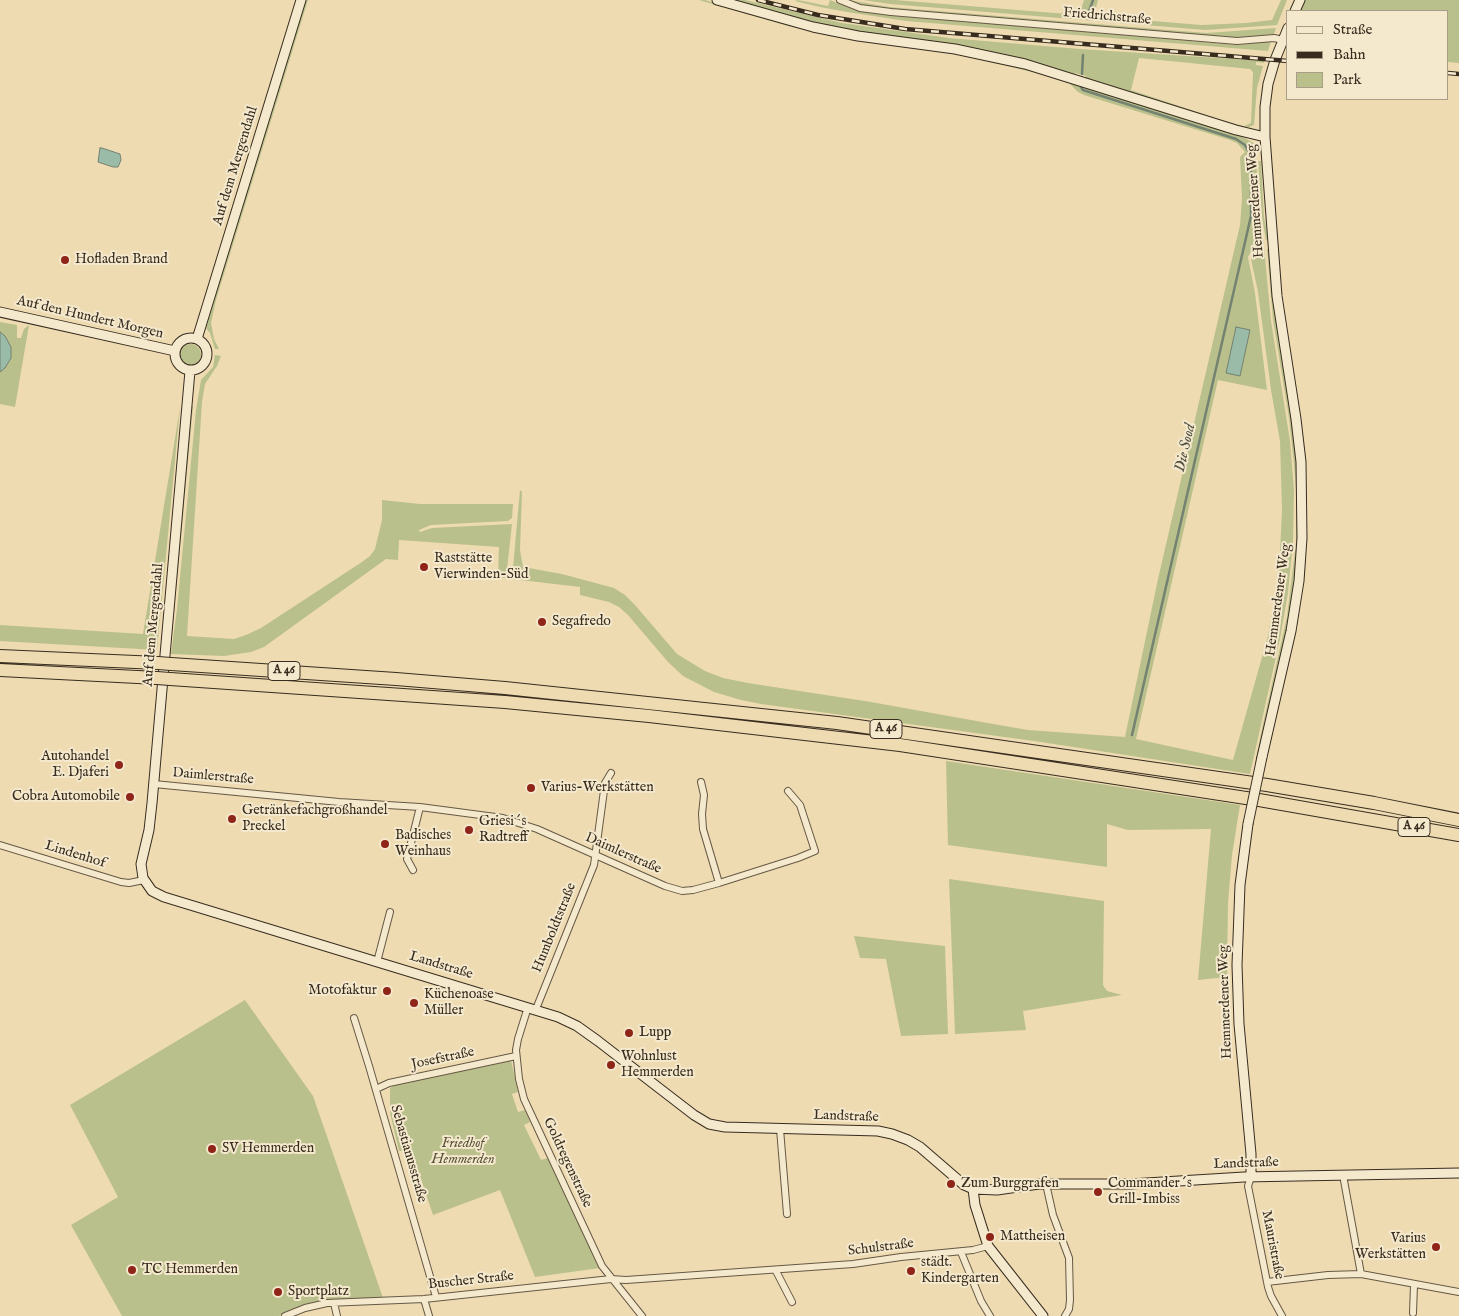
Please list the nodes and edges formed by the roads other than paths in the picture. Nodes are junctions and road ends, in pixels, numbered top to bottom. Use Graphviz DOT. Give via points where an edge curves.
graph roads {
  1 [pos="301,0"];
  2 [pos="717,0"];
  3 [pos="840,0"];
  4 [pos="1286,33"];
  5 [pos="1283,40"];
  6 [pos="1265,138"];
  7 [pos="0,312"];
  8 [pos="197,339"];
  9 [pos="175,352"];
  10 [pos="190,371"];
  11 [pos="0,656"];
  12 [pos="0,670"];
  13 [pos="611,773"];
  14 [pos="701,782"];
  15 [pos="154,784"];
  16 [pos="788,791"];
  17 [pos="420,808"];
  18 [pos="1459,820"];
  19 [pos="1459,835"];
  20 [pos="0,845"];
  21 [pos="596,856"];
  22 [pos="413,870"];
  23 [pos="144,880"];
  24 [pos="719,883"];
  25 [pos="390,912"];
  26 [pos="377,962"];
  27 [pos="532,1008"];
  28 [pos="354,1018"];
  29 [pos="516,1056"];
  30 [pos="376,1089"];
  31 [pos="780,1129"];
  32 [pos="1459,1174"];
  33 [pos="1343,1175"];
  34 [pos="1251,1177"];
  35 [pos="1046,1184"];
  36 [pos="973,1189"];
  37 [pos="787,1214"];
  38 [pos="988,1246"];
  39 [pos="961,1252"];
  40 [pos="776,1270"];
  41 [pos="1361,1274"];
  42 [pos="611,1279"];
  43 [pos="1267,1282"];
  44 [pos="1414,1284"];
  45 [pos="1459,1292"];
  46 [pos="436,1297"];
  47 [pos="424,1299"];
  48 [pos="792,1302"];
  49 [pos="334,1303"];
  50 [pos="1414,1313"];
  51 [pos="286,1316"];
  52 [pos="337,1316"];
  53 [pos="429,1316"];
  54 [pos="642,1316"];
  55 [pos="990,1316"];
  56 [pos="1043,1316"];
  57 [pos="1065,1316"];
  58 [pos="1282,1316"];
  1 -- 8 [label="street, Auf dem Mergendahl"];
  2 -- 6 [label="street" via="819,29 945,47 1025,64"];
  3 -- 5 [label="street, Friedrichstraße" via="885,12 1237,41"];
  4 -- 5 [label="street, Hemmerdener Weg"];
  5 -- 6 [label="street, Hemmerdener Weg" via="1268,84"];
  6 -- 34 [label="street, Hemmerdener Weg, bridge" via="1277,296 1298,440 1303,515 1296,602 1248,824 1240,885 1236,965"];
  7 -- 9 [label="street, Auf den Hundert Morgen"];
  8 -- 9 [label="street" via="183,340"];
  8 -- 10 [label="street" via="205,346 208,356 200,369"];
  9 -- 10 [label="street" via="177,362 184,370"];
  10 -- 15 [label="street, Auf dem Mergendahl"];
  11 -- 18 [label="highway, A 46, bridge" via="396,678 837,723 1248,782"];
  12 -- 19 [label="highway, A 46, bridge" via="505,702 649,716 900,745 1259,800"];
  13 -- 21 [label="street, Humboldtstraße" via="605,783"];
  14 -- 24 [label="street" via="704,795 702,824"];
  15 -- 17 [label="street, Daimlerstraße"];
  15 -- 23 [label="street, Auf dem Mergendahl" via="141,864"];
  16 -- 24 [label="street, Daimlerstraße" via="800,805 815,850"];
  17 -- 21 [label="street, Daimlerstraße" via="512,820"];
  17 -- 22 [label="street" via="407,859"];
  20 -- 23 [label="street, Lindenhof" via="121,882"];
  21 -- 24 [label="street, Daimlerstraße" via="678,891"];
  21 -- 27 [label="street, Humboldtstraße"];
  23 -- 26 [label="street, Landstraße" via="152,891 164,896"];
  25 -- 26 [label="street"];
  26 -- 27 [label="street, Landstraße"];
  27 -- 29 [label="street, Goldregenstraße" via="518,1039"];
  27 -- 31 [label="street, Landstraße" via="584,1031 704,1122 719,1126"];
  28 -- 30 [label="street, Sebastianusstraße"];
  29 -- 30 [label="street, Josefstraße" via="388,1083"];
  29 -- 42 [label="street, Goldregenstraße" via="520,1085 528,1107 598,1258"];
  30 -- 46 [label="street, Sebastianusstraße"];
  31 -- 36 [label="street, Landstraße" via="878,1131 898,1136 920,1147"];
  31 -- 37 [label="street"];
  32 -- 33 [label="street, Landstraße"];
  33 -- 34 [label="street, Landstraße"];
  33 -- 41 [label="street"];
  34 -- 35 [label="street, Landstraße" via="1130,1184"];
  34 -- 43 [label="street, Mauristraße" via="1248,1186"];
  35 -- 36 [label="street, Landstraße"];
  35 -- 57 [label="street" via="1053,1215 1070,1258 1070,1300"];
  36 -- 38 [label="street" via="974,1205"];
  38 -- 39 [label="street, Schulstraße"];
  38 -- 56 [label="street"];
  39 -- 40 [label="street, Schulstraße"];
  39 -- 55 [label="street"];
  40 -- 42 [label="street, Schulstraße"];
  40 -- 48 [label="street"];
  41 -- 43 [label="street"];
  41 -- 44 [label="street"];
  42 -- 46 [label="street, Buscher Straße"];
  42 -- 54 [label="street, Goldregenstraße"];
  43 -- 58 [label="street, Mauristraße" via="1270,1296"];
  44 -- 45 [label="street"];
  44 -- 50 [label="street"];
  46 -- 47 [label="street, Buscher Straße"];
  47 -- 49 [label="street, Buscher Straße"];
  47 -- 53 [label="street"];
  49 -- 51 [label="street, Buscher Straße" via="312,1306"];
  49 -- 52 [label="street"];
}
